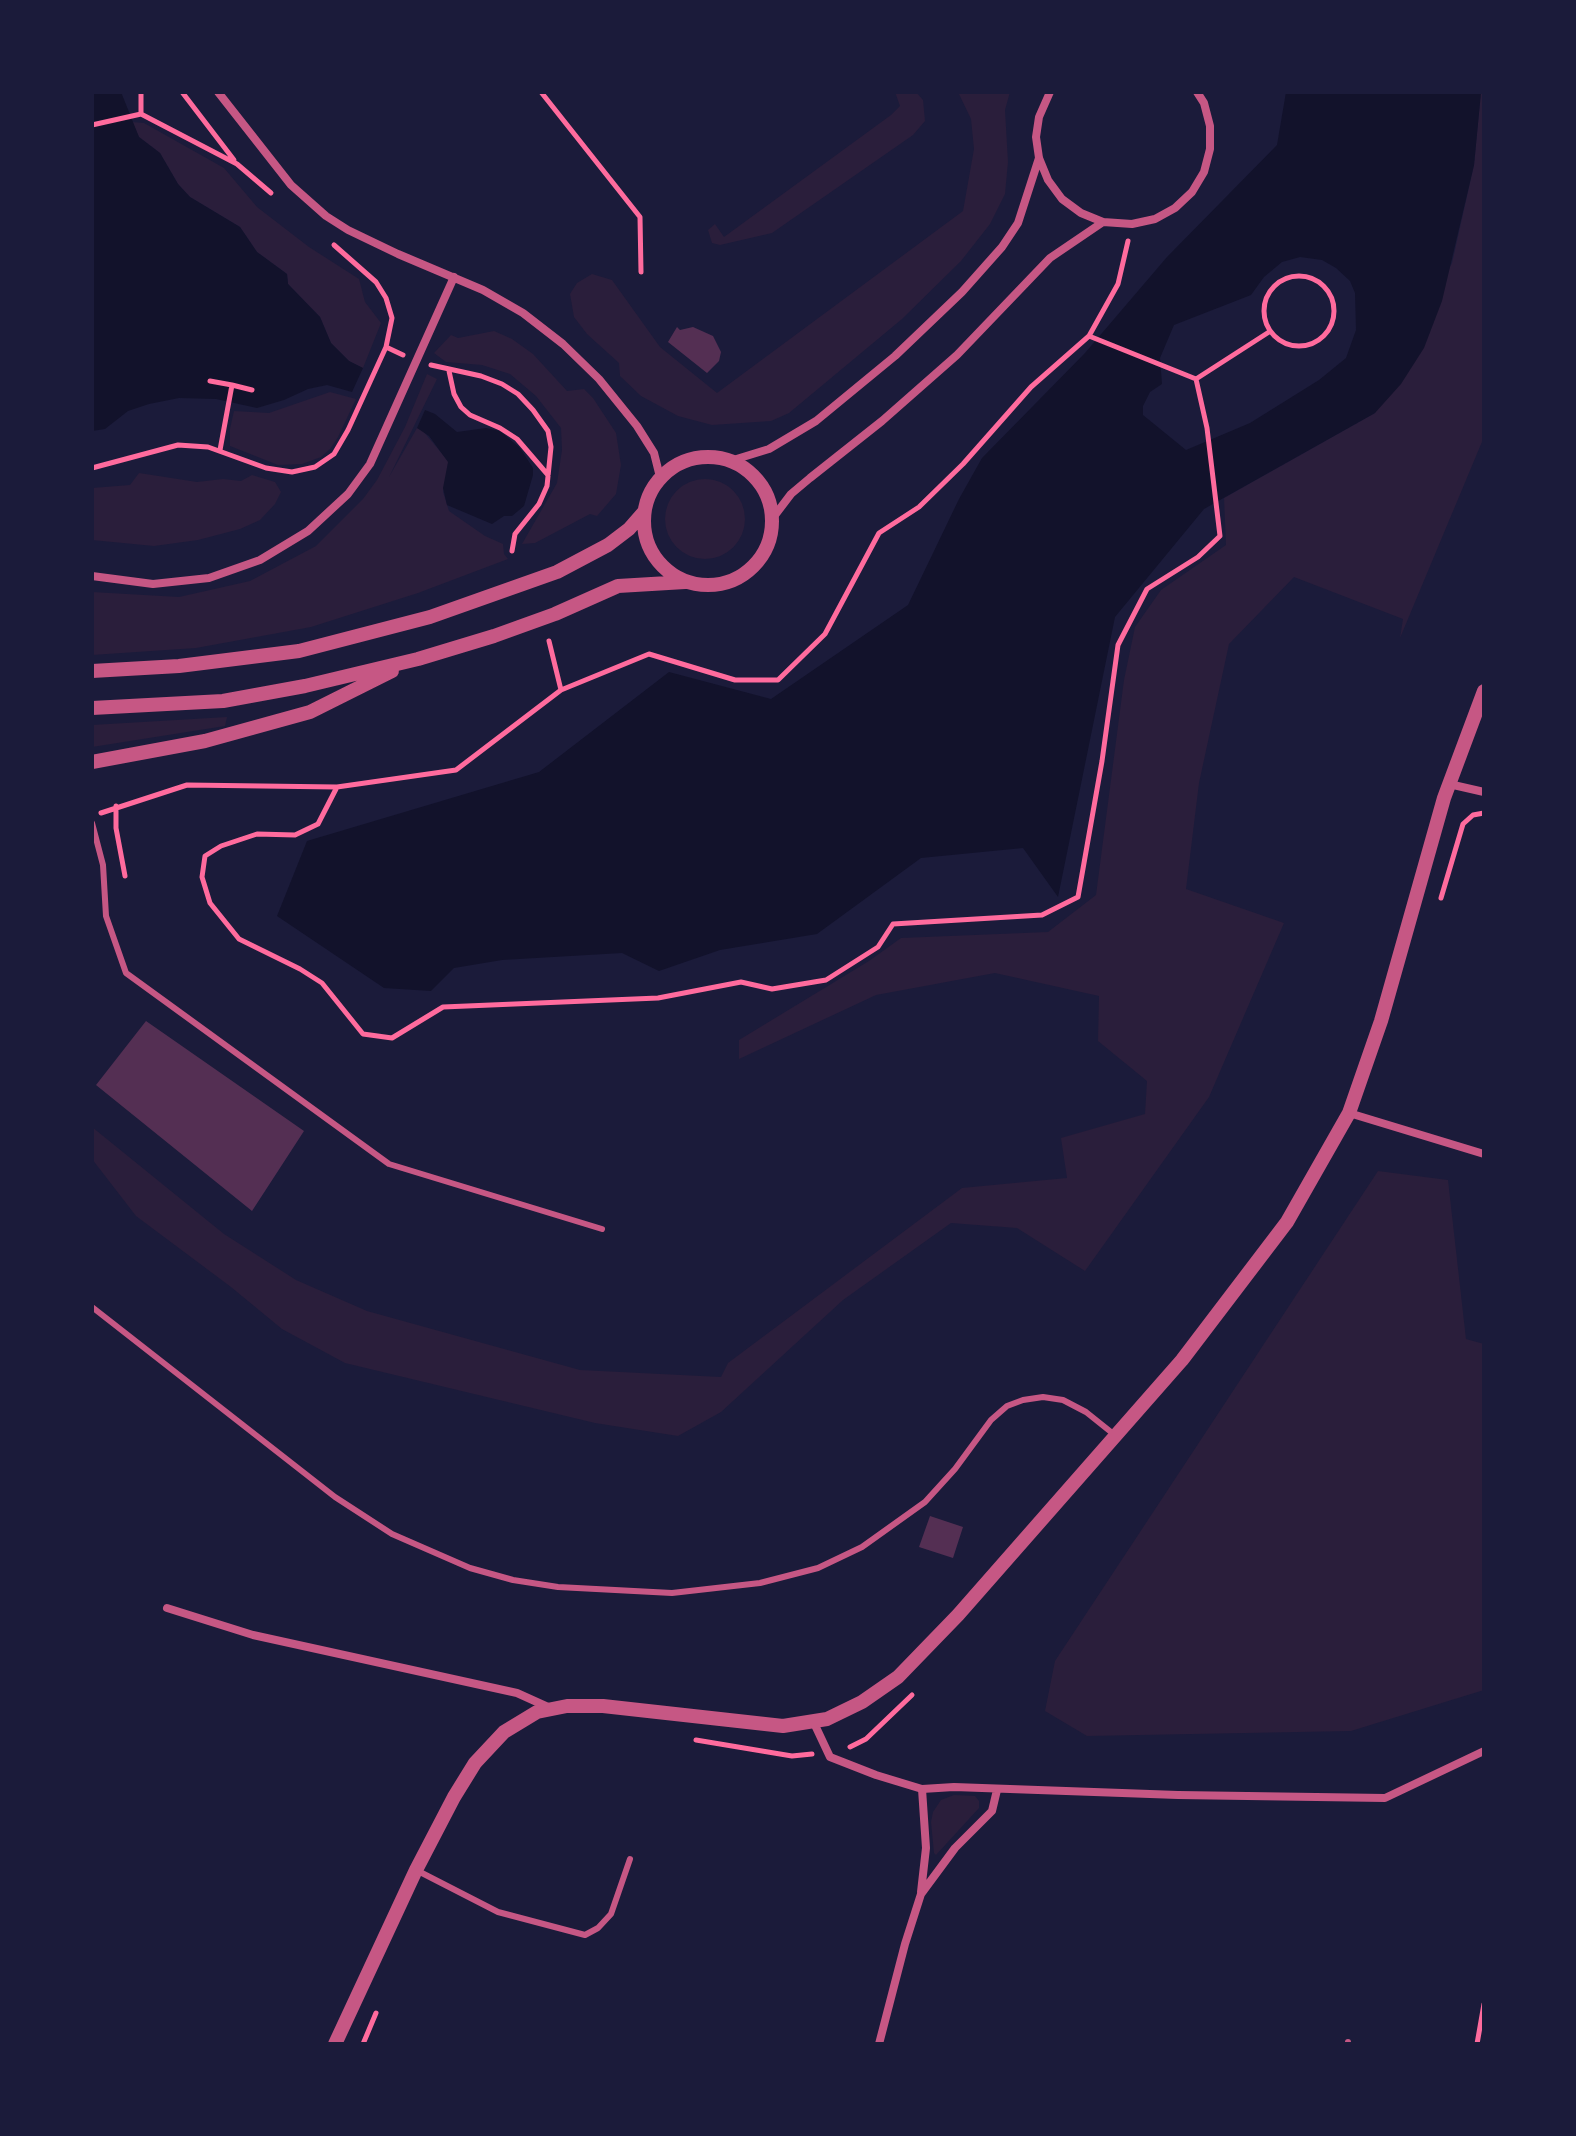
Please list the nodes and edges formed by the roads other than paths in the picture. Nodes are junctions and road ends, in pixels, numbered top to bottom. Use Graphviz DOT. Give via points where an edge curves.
graph roads {
  1 [pos="218,92"];
  2 [pos="1197,92"];
  3 [pos="1046,94"];
  4 [pos="1039,158"];
  5 [pos="1103,222"];
  6 [pos="454,277"];
  7 [pos="730,461"];
  8 [pos="660,477"];
  9 [pos="643,513"];
  10 [pos="772,519"];
  11 [pos="92,576"];
  12 [pos="685,582"];
  13 [pos="418,659"];
  14 [pos="92,671"];
  15 [pos="1484,691"];
  16 [pos="92,708"];
  17 [pos="92,762"];
  18 [pos="1449,784"];
  19 [pos="1484,792"];
  20 [pos="92,823"];
  21 [pos="95,852"];
  22 [pos="1349,1113"];
  23 [pos="1484,1154"];
  24 [pos="602,1229"];
  25 [pos="92,1307"];
  26 [pos="1116,1436"];
  27 [pos="167,1608"];
  28 [pos="550,1708"];
  29 [pos="814,1723"];
  30 [pos="1484,1751"];
  31 [pos="922,1789"];
  32 [pos="997,1790"];
  33 [pos="630,1859"];
  34 [pos="416,1870"];
  35 [pos="921,1894"];
  36 [pos="335,2044"];
  37 [pos="879,2044"];
  1 -- 6 [label="street" via="291,185 326,216"];
  2 -- 5 [label="street" via="1210,126 1210,149 1192,192 1155,219"];
  3 -- 4 [label="street" via="1036,137"];
  4 -- 5 [label="street" via="1062,199"];
  4 -- 7 [label="street" via="1018,223 962,292 816,421 769,449"];
  5 -- 10 [label="street" via="1050,258 957,355 791,494"];
  6 -- 8 [label="street" via="523,313 583,362 637,426 654,453"];
  6 -- 11 [label="street" via="364,473 296,540 209,578 153,584"];
  7 -- 8 [label="street" via="692,458"];
  7 -- 10 [label="street" via="755,477 770,503"];
  8 -- 9 [label="street"];
  9 -- 12 [label="street" via="651,551 659,564"];
  9 -- 14 [label="street" via="608,545 557,572 380,631 244,659"];
  10 -- 12 [label="street" via="767,546 740,577 713,585"];
  12 -- 13 [label="street" via="618,586 543,619"];
  13 -- 16 [label="street" via="223,701"];
  13 -- 17 [label="street" via="310,712 205,741"];
  15 -- 18 [label="street"];
  18 -- 19 [label="street"];
  18 -- 22 [label="street"];
  20 -- 21 [label="lane"];
  21 -- 24 [label="lane" via="103,865 106,916 126,973 389,1164"];
  22 -- 23 [label="street"];
  22 -- 26 [label="street" via="1280,1232"];
  25 -- 26 [label="lane" via="335,1497 392,1534 481,1571 558,1587 672,1593 760,1583 818,1568 862,1547 925,1502 991,1420 1023,1400 1043,1397 1070,1403"];
  26 -- 29 [label="street" via="909,1667 862,1702"];
  27 -- 28 [label="street" via="253,1635 517,1693"];
  28 -- 29 [label="street" via="585,1705 771,1726"];
  28 -- 34 [label="street" via="518,1722 483,1753"];
  29 -- 31 [label="street" via="830,1757"];
  30 -- 32 [label="street" via="1385,1798"];
  31 -- 32 [label="street"];
  31 -- 35 [label="street" via="926,1848"];
  32 -- 35 [label="street" via="992,1811 955,1848"];
  33 -- 34 [label="lane" via="611,1914 585,1935 498,1912"];
  34 -- 36 [label="street"];
  35 -- 37 [label="street"];
}
